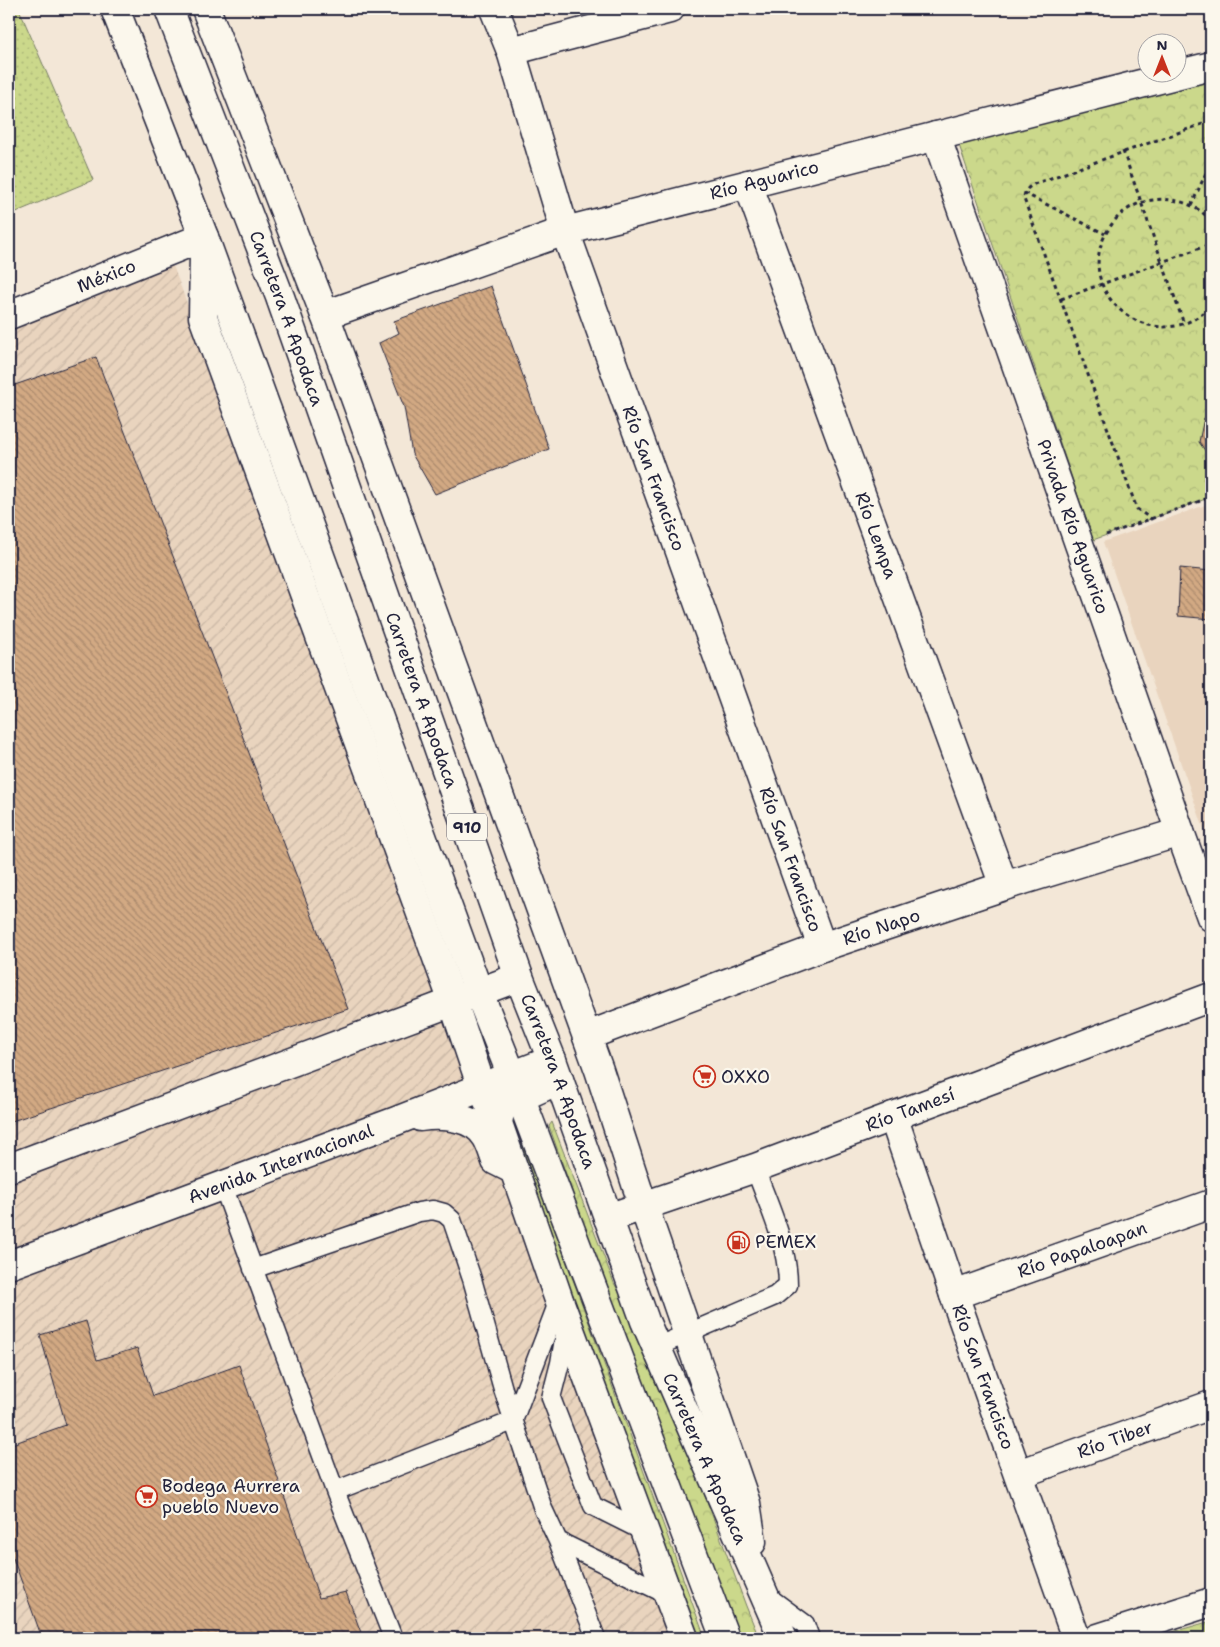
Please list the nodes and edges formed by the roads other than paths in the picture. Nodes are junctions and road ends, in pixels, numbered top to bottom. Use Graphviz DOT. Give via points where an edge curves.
graph roads {
  1 [pos="115,9"];
  2 [pos="169,9"];
  3 [pos="206,9"];
  4 [pos="494,9"];
  5 [pos="670,9"];
  6 [pos="511,51"];
  7 [pos="1211,66"];
  8 [pos="936,136"];
  9 [pos="748,184"];
  10 [pos="565,231"];
  11 [pos="204,237"];
  12 [pos="325,315"];
  13 [pos="9,316"];
  14 [pos="1180,832"];
  15 [pos="1004,886"];
  16 [pos="1211,917"];
  17 [pos="822,947"];
  18 [pos="519,977"];
  19 [pos="479,993"];
  20 [pos="1211,997"];
  21 [pos="453,1002"];
  22 [pos="586,1036"];
  23 [pos="556,1070"];
  24 [pos="516,1086"];
  25 [pos="482,1088"];
  26 [pos="893,1116"];
  27 [pos="396,1121"];
  28 [pos="498,1123"];
  29 [pos="9,1168"];
  30 [pos="755,1168"];
  31 [pos="514,1170"];
  32 [pos="223,1186"];
  33 [pos="1211,1204"];
  34 [pos="644,1205"];
  35 [pos="608,1218"];
  36 [pos="9,1265"];
  37 [pos="253,1269"];
  38 [pos="954,1295"];
  39 [pos="563,1311"];
  40 [pos="688,1333"];
  41 [pos="656,1347"];
  42 [pos="1211,1405"];
  43 [pos="513,1421"];
  44 [pos="1019,1474"];
  45 [pos="335,1491"];
  46 [pos="645,1532"];
  47 [pos="558,1541"];
  48 [pos="761,1587"];
  49 [pos="668,1595"];
  50 [pos="1211,1602"];
  51 [pos="393,1638"];
  52 [pos="596,1638"];
  53 [pos="684,1638"];
  54 [pos="725,1638"];
  55 [pos="783,1638"];
  56 [pos="810,1638"];
  57 [pos="1076,1638"];
  58 [pos="1098,1638"];
  1 -- 11 [label="main road, 910"];
  2 -- 18 [label="main road, Carretera A Apodaca / 910" via="280,297"];
  3 -- 12 [label="main road"];
  4 -- 6 [label="main road, Río San Francisco"];
  5 -- 6 [label="main road"];
  6 -- 10 [label="main road, Río San Francisco"];
  7 -- 8 [label="main road, Río Aguarico"];
  8 -- 9 [label="main road, Río Aguarico"];
  8 -- 14 [label="main road, Privada Río Aguarico"];
  9 -- 10 [label="main road, Río Aguarico"];
  9 -- 15 [label="main road, Río Lempa"];
  10 -- 12 [label="main road, Río Aguarico"];
  10 -- 17 [label="main road, Río San Francisco"];
  11 -- 13 [label="main road, México"];
  11 -- 19 [label="main road, 910"];
  11 -- 21 [label="main road" via="203,317"];
  12 -- 22 [label="main road"];
  14 -- 15 [label="main road, Río Napo"];
  14 -- 16 [label="main road, Privada Río Aguarico"];
  15 -- 17 [label="main road, Río Napo"];
  17 -- 22 [label="main road, Río Napo"];
  18 -- 19 [label="main road"];
  18 -- 23 [label="main road, Carretera A Apodaca / 910"];
  19 -- 21 [label="main road"];
  19 -- 24 [label="main road, 910"];
  20 -- 26 [label="main road, Río Tamesí"];
  21 -- 25 [label="main road"];
  21 -- 29 [label="main road"];
  22 -- 34 [label="main road"];
  23 -- 24 [label="main road, Avenida Internacional"];
  23 -- 35 [label="main road, Carretera A Apodaca / 910"];
  24 -- 25 [label="main road, Avenida Internacional"];
  24 -- 28 [label="main road" via="500,1112"];
  24 -- 54 [label="main road, 910"];
  25 -- 27 [label="main road, Avenida Internacional"];
  25 -- 28 [label="main road"];
  26 -- 30 [label="main road, Río Tamesí"];
  26 -- 38 [label="main road, Río San Francisco"];
  27 -- 31 [label="main road" via="428,1116 456,1118 476,1124 487,1138 496,1161"];
  27 -- 32 [label="main road, Avenida Internacional"];
  28 -- 31 [label="main road"];
  30 -- 34 [label="main road, Río Tamesí"];
  30 -- 40 [label="lane" via="784,1249 788,1284 775,1296"];
  31 -- 39 [label="main road"];
  32 -- 36 [label="main road, Avenida Internacional"];
  32 -- 37 [label="lane"];
  33 -- 38 [label="main road, Río Papaloapan"];
  34 -- 35 [label="main road, Río Tamesí"];
  34 -- 40 [label="main road"];
  35 -- 41 [label="main road, Carretera A Apodaca / 910"];
  37 -- 43 [label="lane" via="419,1212 433,1210 444,1213 452,1220 472,1279"];
  37 -- 45 [label="lane"];
  38 -- 44 [label="main road, Río San Francisco"];
  39 -- 43 [label="lane"];
  39 -- 46 [label="main road"];
  39 -- 46 [label="lane" via="560,1363 551,1398 593,1506"];
  40 -- 41 [label="lane"];
  40 -- 48 [label="main road" via="746,1503"];
  41 -- 48 [label="main road, Carretera A Apodaca / 910"];
  42 -- 44 [label="main road, Río Tiber"];
  43 -- 45 [label="lane"];
  43 -- 47 [label="lane" via="543,1509"];
  44 -- 57 [label="main road, Río San Francisco"];
  45 -- 51 [label="lane"];
  46 -- 49 [label="main road"];
  47 -- 49 [label="lane"];
  47 -- 52 [label="lane"];
  48 -- 55 [label="main road, Carretera A Apodaca / 910"];
  48 -- 56 [label="lane" via="805,1624"];
  49 -- 53 [label="main road"];
  50 -- 58 [label="main road"];
}
